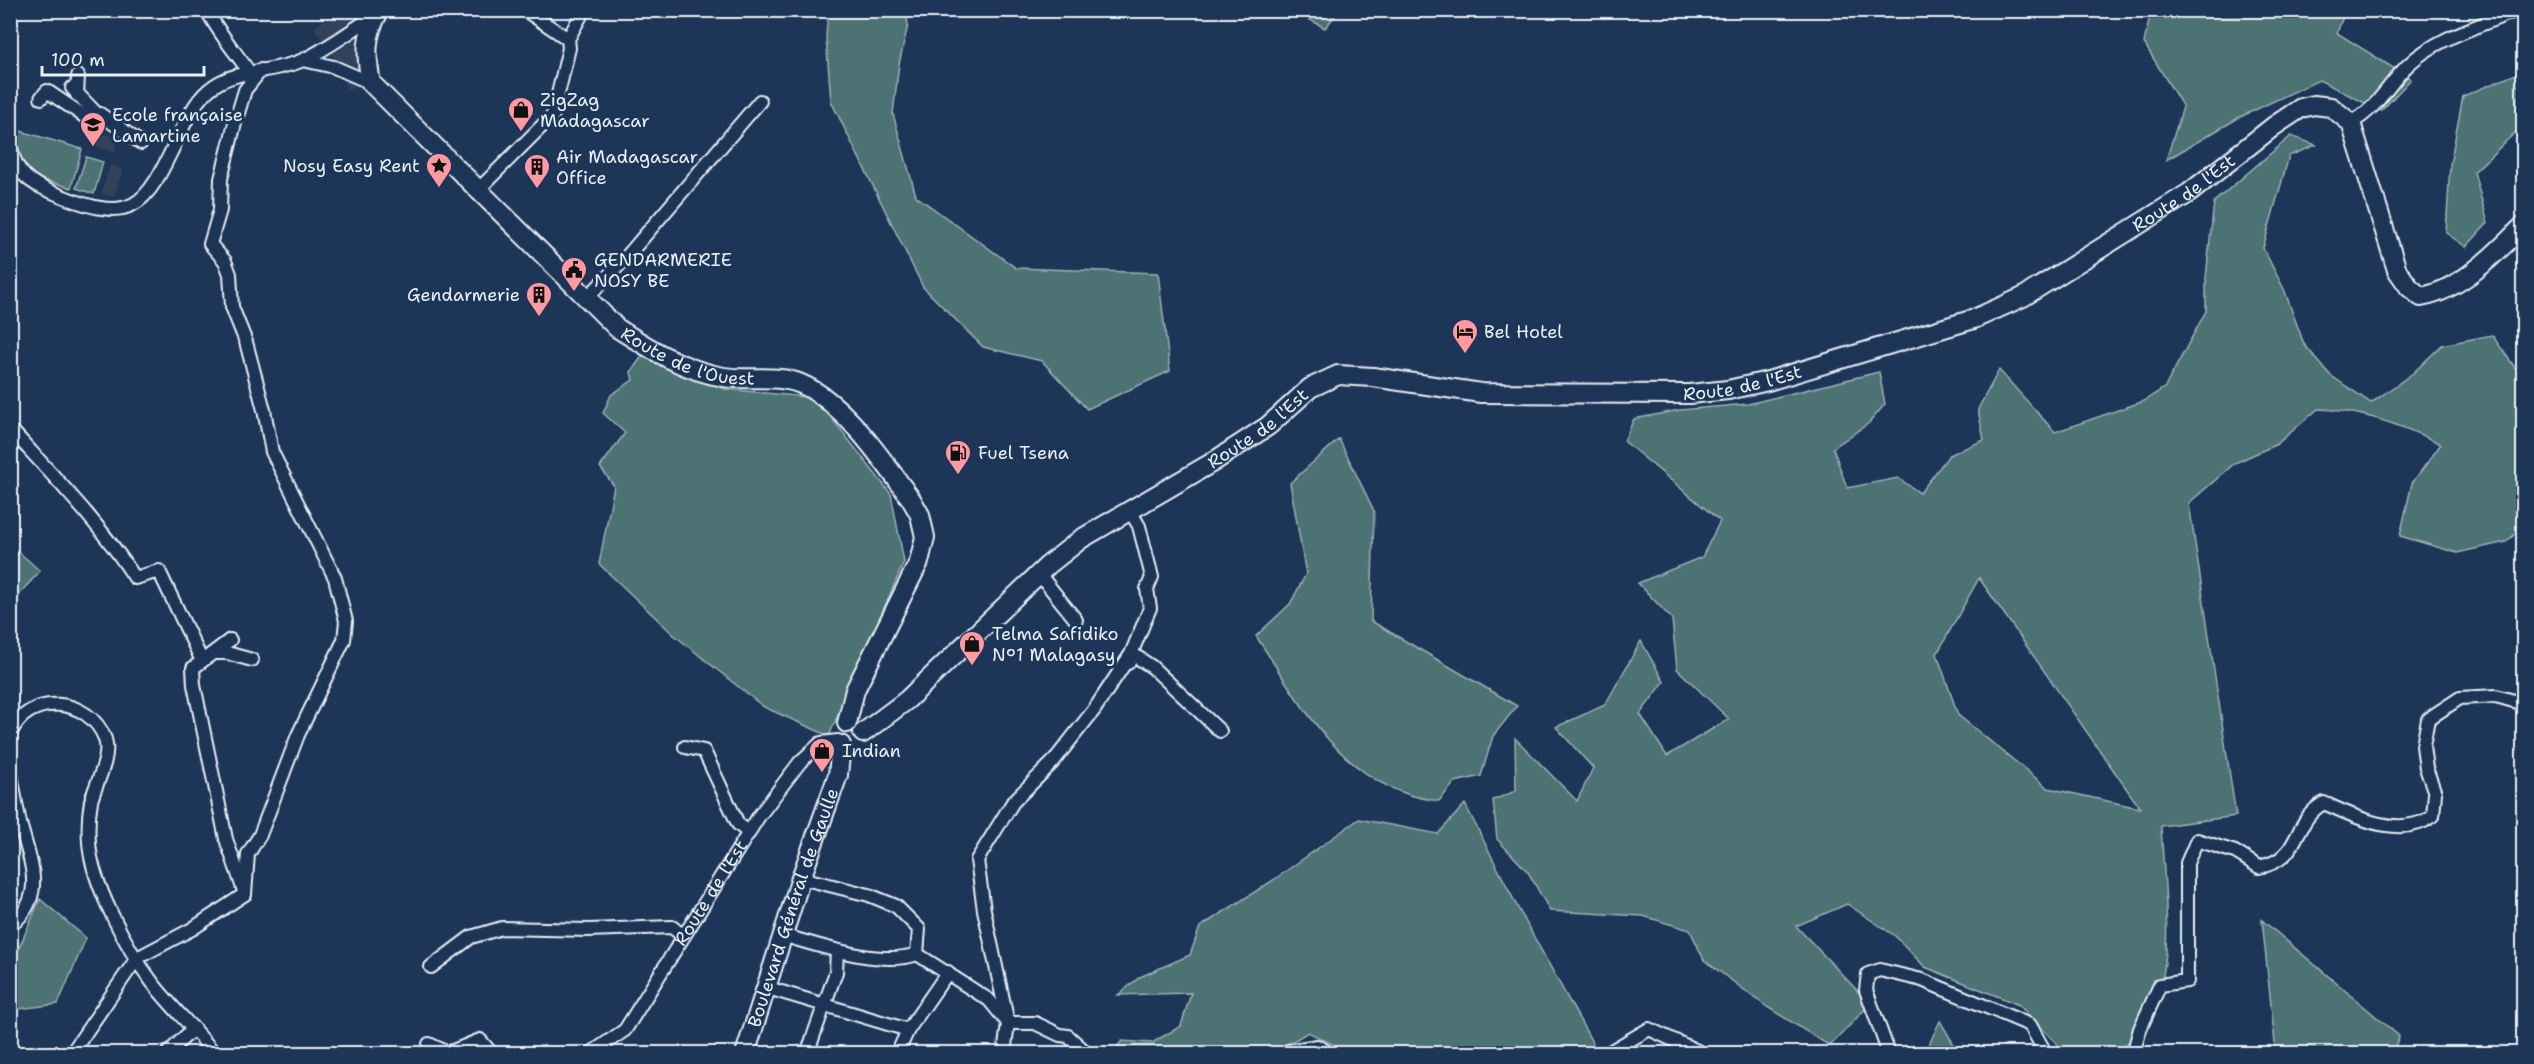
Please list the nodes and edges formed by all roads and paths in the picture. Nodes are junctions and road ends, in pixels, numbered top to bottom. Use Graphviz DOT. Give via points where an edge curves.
graph roads {
  1 [pos="207,10"];
  2 [pos="525,10"];
  3 [pos="584,10"];
  4 [pos="2517,10"];
  5 [pos="380,12"];
  6 [pos="568,39"];
  7 [pos="303,60"];
  8 [pos="255,71"];
  9 [pos="78,76"];
  10 [pos="371,83"];
  11 [pos="41,98"];
  12 [pos="760,101"];
  13 [pos="98,115"];
  14 [pos="2351,123"];
  15 [pos="10,141"];
  16 [pos="141,143"];
  17 [pos="477,191"];
  18 [pos="2523,225"];
  19 [pos="586,299"];
  20 [pos="10,432"];
  21 [pos="1130,511"];
  22 [pos="1039,574"];
  23 [pos="1076,620"];
  24 [pos="230,640"];
  25 [pos="214,652"];
  26 [pos="252,660"];
  27 [pos="202,661"];
  28 [pos="1121,671"];
  29 [pos="2523,704"];
  30 [pos="1220,731"];
  31 [pos="10,735"];
  32 [pos="849,739"];
  33 [pos="685,747"];
  34 [pos="10,767"];
  35 [pos="749,833"];
  36 [pos="801,878"];
  37 [pos="245,894"];
  38 [pos="694,921"];
  39 [pos="10,926"];
  40 [pos="785,936"];
  41 [pos="837,951"];
  42 [pos="917,954"];
  43 [pos="137,958"];
  44 [pos="431,968"];
  45 [pos="948,972"];
  46 [pos="768,988"];
  47 [pos="825,1004"];
  48 [pos="1008,1023"];
  49 [pos="194,1028"];
  50 [pos="908,1030"];
  51 [pos="429,1044"];
  52 [pos="900,1052"];
  53 [pos="71,1053"];
  54 [pos="167,1053"];
  55 [pos="215,1053"];
  56 [pos="492,1053"];
  57 [pos="590,1053"];
  58 [pos="745,1053"];
  59 [pos="807,1053"];
  60 [pos="1004,1053"];
  61 [pos="1088,1053"];
  62 [pos="1287,1053"];
  63 [pos="1331,1053"];
  64 [pos="1606,1053"];
  65 [pos="1704,1053"];
  66 [pos="1889,1053"];
  67 [pos="2046,1053"];
  68 [pos="2133,1053"];
  1 -- 8 [label="street" via="216,30"];
  2 -- 6 [label="street"];
  3 -- 6 [label="street"];
  4 -- 14 [label="street" via="2448,39 2409,64 2369,113"];
  5 -- 7 [label="street"];
  5 -- 10 [label="main road" via="372,23 366,49"];
  6 -- 17 [label="street" via="553,114"];
  7 -- 8 [label="street"];
  7 -- 10 [label="street" via="334,67"];
  8 -- 15 [label="street" via="219,82 196,100 163,172 149,193 124,210 76,203 32,183 20,173 11,155"];
  8 -- 37 [label="street" via="234,123 221,179 220,210 210,244 225,261 230,274 232,307 246,342 272,452 335,578 346,631 298,735 260,835 248,854"];
  9 -- 13 [label="street" via="75,92"];
  10 -- 17 [label="main road, Route de l'Ouest"];
  11 -- 13 [label="street" via="47,92 90,120"];
  12 -- 19 [label="street"];
  13 -- 16 [label="street"];
  14 -- 18 [label="main road" via="2397,270 2421,297 2450,287 2499,250"];
  14 -- 21 [label="main road, Route de l'Est" via="2331,107 2301,108 2189,193 2089,258 2023,297 1974,319 1768,381 1690,394 1481,393 1338,375 1310,388 1268,426"];
  17 -- 19 [label="main road, Route de l'Ouest"];
  19 -- 32 [label="main road, Route de l'Ouest" via="624,333 700,372 801,384 821,396 839,410 911,499 925,537 919,562 855,690"];
  20 -- 27 [label="street" via="89,514 135,578 159,571"];
  21 -- 22 [label="main road, Route de l'Est" via="1082,539"];
  21 -- 28 [label="street" via="1139,526 1152,577 1147,589 1150,608"];
  22 -- 23 [label="street"];
  22 -- 32 [label="main road, Route de l'Est" via="907,700"];
  24 -- 25 [label="street"];
  25 -- 26 [label="street"];
  25 -- 27 [label="street"];
  27 -- 37 [label="street" via="193,668 194,686 210,773"];
  28 -- 30 [label="street" via="1134,656"];
  28 -- 48 [label="street" via="1053,762 1013,802 977,860"];
  29 -- 68 [label="street" via="2496,696 2460,698 2428,719 2423,746 2435,793 2433,816 2420,826 2366,822 2324,803 2309,811 2290,850 2274,864 2259,867 2235,852 2197,840 2187,862 2187,981 2160,985"];
  31 -- 43 [label="street" via="15,723 38,705 60,704 86,713 106,741 91,803 89,843 94,876"];
  32 -- 35 [label="street, Route de l'Est" via="822,743 800,762"];
  32 -- 36 [label="main road, Boulevard Général de Gaulle"];
  33 -- 35 [label="street" via="704,750 738,824"];
  34 -- 39 [label="street" via="33,875 31,904"];
  35 -- 38 [label="street, Route de l'Est"];
  36 -- 40 [label="main road, Boulevard Général de Gaulle"];
  36 -- 42 [label="street" via="896,906 919,929"];
  37 -- 43 [label="street" via="192,929"];
  38 -- 44 [label="street" via="683,936 672,927 502,928 471,937"];
  38 -- 57 [label="street, Route de l'Est" via="625,1030"];
  40 -- 41 [label="street"];
  40 -- 46 [label="main road, Boulevard Général de Gaulle"];
  41 -- 42 [label="street" via="906,958"];
  41 -- 47 [label="street" via="836,972"];
  42 -- 45 [label="street"];
  43 -- 49 [label="street" via="152,982"];
  43 -- 53 [label="street"];
  45 -- 48 [label="street" via="989,1000"];
  45 -- 50 [label="street"];
  46 -- 47 [label="street"];
  46 -- 58 [label="main road, Boulevard Général de Gaulle"];
  47 -- 50 [label="street"];
  47 -- 59 [label="street"];
  48 -- 60 [label="street"];
  48 -- 61 [label="street" via="1035,1023 1068,1036"];
  49 -- 54 [label="street"];
  49 -- 55 [label="street"];
  50 -- 52 [label="street"];
  51 -- 56 [label="street" via="448,1053 480,1040"];
  62 -- 63 [label="street" via="1317,1046"];
  64 -- 65 [label="street" via="1649,1029"];
  66 -- 67 [label="street" via="1866,990 1868,974 1880,970 1922,980 2030,1025"];
}
